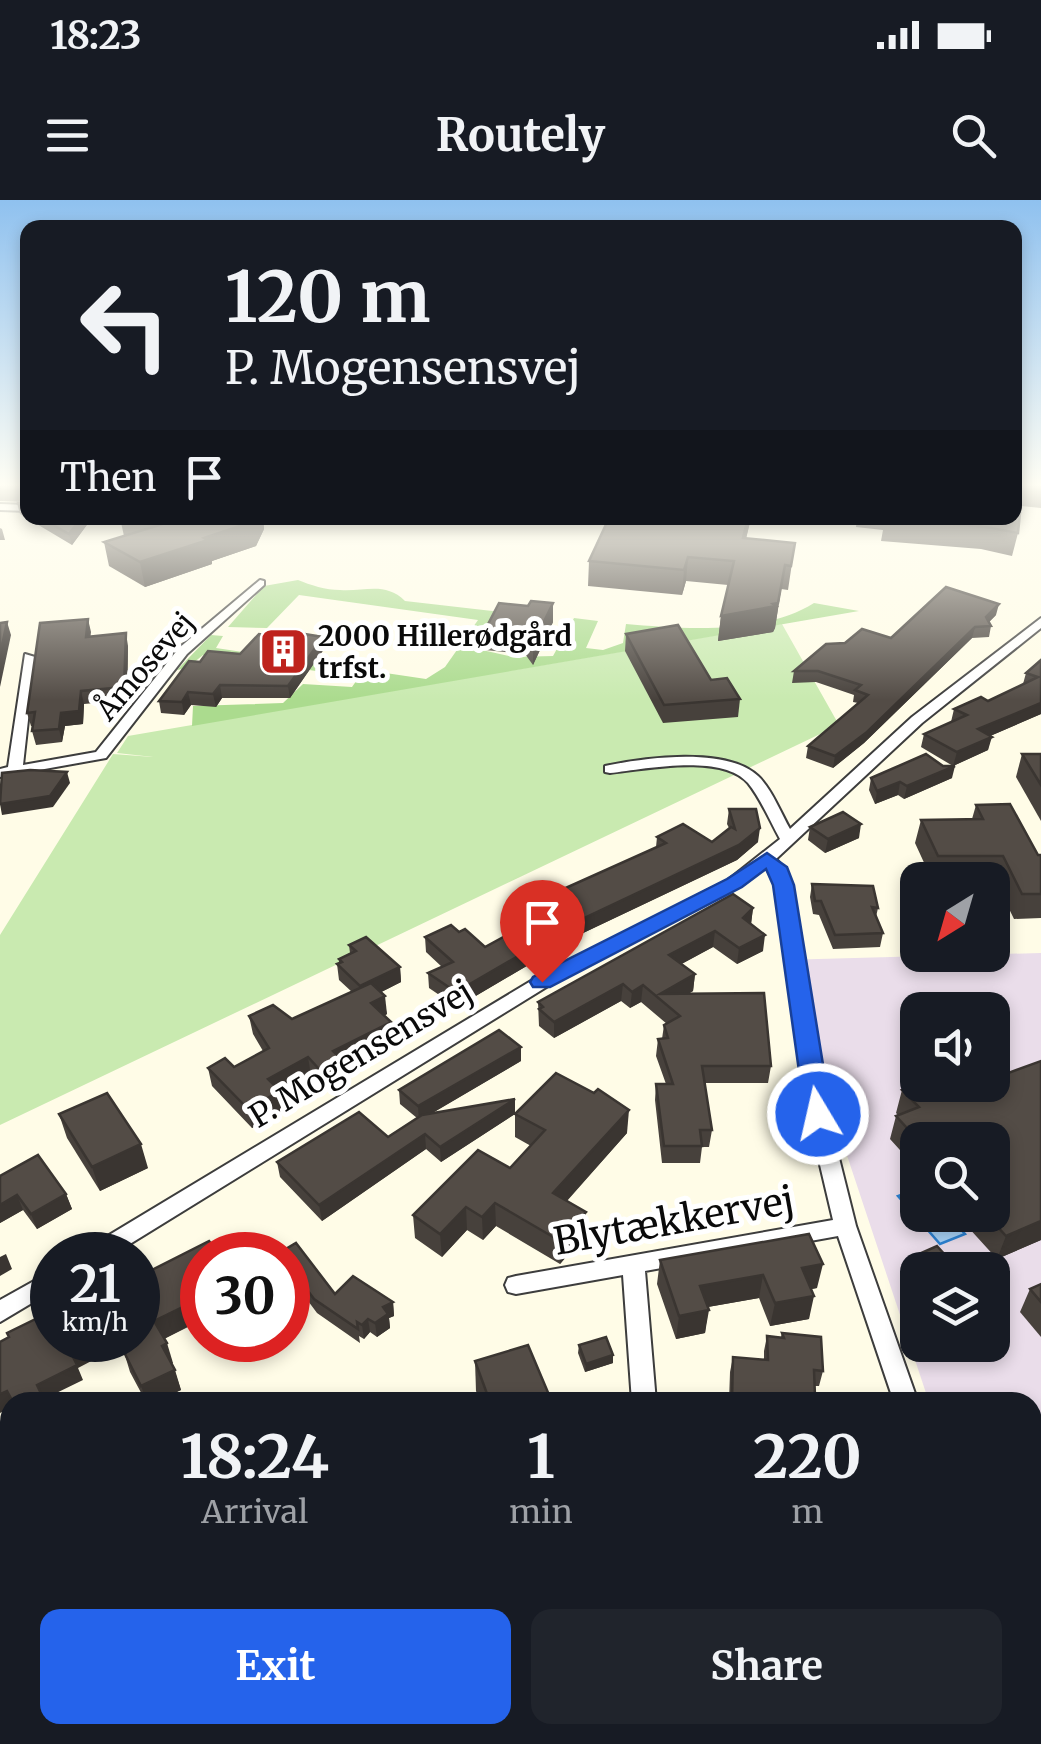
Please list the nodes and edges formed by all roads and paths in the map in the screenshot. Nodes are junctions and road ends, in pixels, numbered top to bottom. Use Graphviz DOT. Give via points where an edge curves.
graph roads {
  1 [pos="260,583"];
  2 [pos="1041,622"];
  3 [pos="28,657"];
  4 [pos="610,769"];
  5 [pos="7,772"];
  6 [pos="788,839"];
  7 [pos="767,859"];
  8 [pos="846,1226"];
  9 [pos="132,1232"];
  10 [pos="633,1264"];
  11 [pos="516,1285"];
  12 [pos="30,1294"];
  13 [pos="0,1312"];
  14 [pos="643,1392"];
  15 [pos="903,1392"];
  1 -- 5 [label="street, Åmosevej" via="183,652 101,755"];
  2 -- 6 [label="street, P. Mogensensvej" via="917,720"];
  3 -- 5 [label="street"];
  4 -- 6 [label="street" via="714,764 744,772"];
  6 -- 7 [label="street, P. Mogensensvej"];
  7 -- 8 [label="street, Blytækkervej" via="784,885 818,1114"];
  7 -- 9 [label="street, P. Mogensensvej" via="734,883 542,982"];
  8 -- 10 [label="street, Blytækkervej"];
  8 -- 15 [label="street, Blytækkervej"];
  10 -- 11 [label="street, Blytækkervej"];
  10 -- 14 [label="street"];
  12 -- 13 [label="street"];
}
